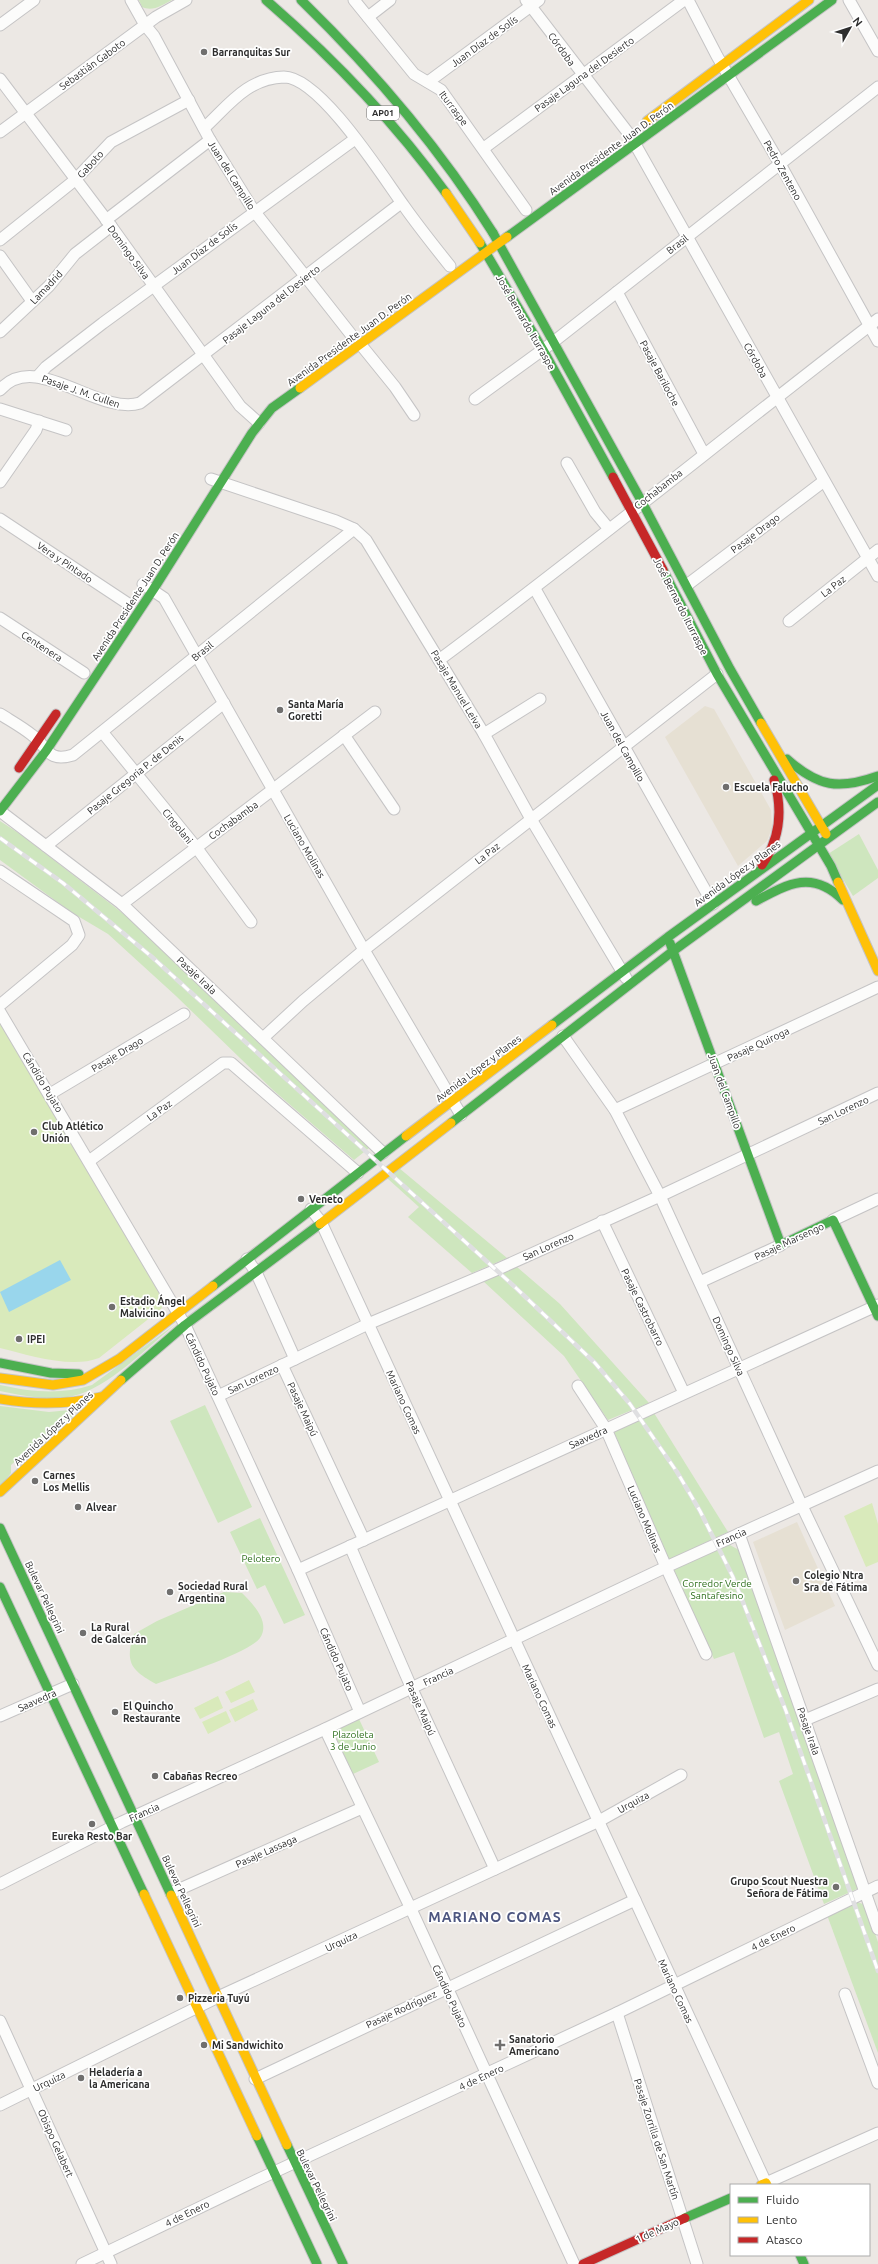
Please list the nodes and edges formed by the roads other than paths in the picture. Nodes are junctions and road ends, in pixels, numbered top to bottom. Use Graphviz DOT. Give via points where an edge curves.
graph roads {
  1 [pos="34,0"];
  2 [pos="131,0"];
  3 [pos="186,0"];
  4 [pos="266,0"];
  5 [pos="301,0"];
  6 [pos="354,0"];
  7 [pos="390,0"];
  8 [pos="684,0"];
  9 [pos="688,0"];
  10 [pos="809,0"];
  11 [pos="832,0"];
  12 [pos="849,0"];
  13 [pos="532,2"];
  14 [pos="368,17"];
  15 [pos="0,25"];
  16 [pos="145,25"];
  17 [pos="878,51"];
  18 [pos="722,64"];
  19 [pos="582,75"];
  20 [pos="729,75"];
  21 [pos="0,79"];
  22 [pos="428,82"];
  23 [pos="878,87"];
  24 [pos="189,100"];
  25 [pos="26,113"];
  26 [pos="204,128"];
  27 [pos="0,132"];
  28 [pos="632,135"];
  29 [pos="355,139"];
  30 [pos="210,140"];
  31 [pos="484,148"];
  32 [pos="780,164"];
  33 [pos="75,180"];
  34 [pos="401,203"];
  35 [pos="254,211"];
  36 [pos="525,211"];
  37 [pos="108,223"];
  38 [pos="496,231"];
  39 [pos="686,237"];
  40 [pos="0,240"];
  41 [pos="499,243"];
  42 [pos="477,246"];
  43 [pos="486,252"];
  44 [pos="0,256"];
  45 [pos="450,266"];
  46 [pos="305,278"];
  47 [pos="154,285"];
  48 [pos="617,292"];
  49 [pos="32,301"];
  50 [pos="878,319"];
  51 [pos="869,326"];
  52 [pos="0,332"];
  53 [pos="355,339"];
  54 [pos="878,342"];
  55 [pos="552,343"];
  56 [pos="543,350"];
  57 [pos="203,356"];
  58 [pos="38,376"];
  59 [pos="3,384"];
  60 [pos="279,391"];
  61 [pos="777,398"];
  62 [pos="475,399"];
  63 [pos="140,403"];
  64 [pos="0,409"];
  65 [pos="255,415"];
  66 [pos="414,415"];
  67 [pos="39,421"];
  68 [pos="66,430"];
  69 [pos="704,454"];
  70 [pos="567,463"];
  71 [pos="213,480"];
  72 [pos="824,480"];
  73 [pos="0,482"];
  74 [pos="642,502"];
  75 [pos="631,510"];
  76 [pos="0,519"];
  77 [pos="354,529"];
  78 [pos="609,529"];
  79 [pos="878,550"];
  80 [pos="868,558"];
  81 [pos="878,576"];
  82 [pos="145,581"];
  83 [pos="687,585"];
  84 [pos="535,589"];
  85 [pos="153,590"];
  86 [pos="128,608"];
  87 [pos="0,618"];
  88 [pos="789,621"];
  89 [pos="197,655"];
  90 [pos="439,660"];
  91 [pos="84,673"];
  92 [pos="717,674"];
  93 [pos="540,699"];
  94 [pos="224,703"];
  95 [pos="64,704"];
  96 [pos="375,712"];
  97 [pos="0,714"];
  98 [pos="103,733"];
  99 [pos="484,734"];
  100 [pos="344,735"];
  101 [pos="39,740"];
  102 [pos="770,741"];
  103 [pos="759,744"];
  104 [pos="624,747"];
  105 [pos="46,751"];
  106 [pos="135,773"];
  107 [pos="878,776"];
  108 [pos="13,777"];
  109 [pos="878,785"];
  110 [pos="273,791"];
  111 [pos="878,802"];
  112 [pos="394,809"];
  113 [pos="0,811"];
  114 [pos="531,819"];
  115 [pos="821,826"];
  116 [pos="811,833"];
  117 [pos="829,838"];
  118 [pos="46,846"];
  119 [pos="819,846"];
  120 [pos="196,847"];
  121 [pos="0,871"];
  122 [pos="754,874"];
  123 [pos="122,904"];
  124 [pos="713,904"];
  125 [pos="850,908"];
  126 [pos="251,922"];
  127 [pos="700,931"];
  128 [pos="668,937"];
  129 [pos="364,950"];
  130 [pos="673,951"];
  131 [pos="878,971"];
  132 [pos="622,972"];
  133 [pos="631,984"];
  134 [pos="878,987"];
  135 [pos="0,1005"];
  136 [pos="0,1012"];
  137 [pos="184,1014"];
  138 [pos="563,1036"];
  139 [pos="263,1038"];
  140 [pos="715,1064"];
  141 [pos="878,1093"];
  142 [pos="50,1094"];
  143 [pos="452,1101"];
  144 [pos="615,1110"];
  145 [pos="461,1115"];
  146 [pos="383,1153"];
  147 [pos="748,1154"];
  148 [pos="90,1161"];
  149 [pos="358,1173"];
  150 [pos="660,1196"];
  151 [pos="878,1199"];
  152 [pos="311,1209"];
  153 [pos="834,1220"];
  154 [pos="321,1222"];
  155 [pos="602,1222"];
  156 [pos="781,1245"];
  157 [pos="247,1259"];
  158 [pos="256,1272"];
  159 [pos="700,1282"];
  160 [pos="877,1310"];
  161 [pos="178,1312"];
  162 [pos="368,1324"];
  163 [pos="185,1325"];
  164 [pos="295,1359"];
  165 [pos="0,1363"];
  166 [pos="282,1365"];
  167 [pos="739,1369"];
  168 [pos="96,1373"];
  169 [pos="0,1378"];
  170 [pos="578,1386"];
  171 [pos="684,1393"];
  172 [pos="104,1396"];
  173 [pos="218,1396"];
  174 [pos="0,1399"];
  175 [pos="606,1429"];
  176 [pos="878,1471"];
  177 [pos="0,1492"];
  178 [pos="449,1500"];
  179 [pos="802,1506"];
  180 [pos="0,1528"];
  181 [pos="739,1534"];
  182 [pos="364,1540"];
  183 [pos="350,1546"];
  184 [pos="666,1567"];
  185 [pos="298,1570"];
  186 [pos="0,1586"];
  187 [pos="514,1641"];
  188 [pos="706,1654"];
  189 [pos="878,1665"];
  190 [pos="73,1684"];
  191 [pos="412,1689"];
  192 [pos="878,1689"];
  193 [pos="51,1694"];
  194 [pos="360,1712"];
  195 [pos="0,1716"];
  196 [pos="805,1720"];
  197 [pos="325,1729"];
  198 [pos="680,1775"];
  199 [pos="362,1808"];
  200 [pos="134,1816"];
  201 [pos="599,1821"];
  202 [pos="113,1826"];
  203 [pos="495,1869"];
  204 [pos="0,1884"];
  205 [pos="878,1886"];
  206 [pos="865,1892"];
  207 [pos="171,1893"];
  208 [pos="635,1900"];
  209 [pos="411,1910"];
  210 [pos="878,1928"];
  211 [pos="674,1986"];
  212 [pos="447,1988"];
  213 [pos="845,1994"];
  214 [pos="218,1997"];
  215 [pos="197,2008"];
  216 [pos="617,2013"];
  217 [pos="0,2021"];
  218 [pos="486,2074"];
  219 [pos="255,2079"];
  220 [pos="878,2083"];
  221 [pos="32,2090"];
  222 [pos="0,2105"];
  223 [pos="878,2133"];
  224 [pos="295,2163"];
  225 [pos="275,2172"];
  226 [pos="765,2184"];
  227 [pos="730,2198"];
  228 [pos="682,2219"];
  229 [pos="106,2253"];
  230 [pos="82,2264"];
  231 [pos="111,2264"];
  232 [pos="317,2264"];
  233 [pos="343,2264"];
  234 [pos="574,2264"];
  235 [pos="583,2264"];
  236 [pos="697,2264"];
  1 -- 15 [label="street"];
  2 -- 16 [label="street, Juan del Campillo"];
  3 -- 16 [label="street, Sebastián Gaboto"];
  4 -- 42 [label="main road, AP01" via="314,41 372,99 405,139"];
  5 -- 38 [label="main road, AP01" via="356,53 390,91"];
  6 -- 14 [label="street, Iturraspe"];
  7 -- 14 [label="street"];
  8 -- 19 [label="street, Pasaje Laguna del Desierto"];
  9 -- 18 [label="street, Pedro Zenteno"];
  10 -- 18 [label="main road, Avenida Presidente Juan D. Perón"];
  11 -- 20 [label="main road, Avenida Presidente Juan D. Perón"];
  12 -- 17 [label="street"];
  13 -- 19 [label="street, Córdoba"];
  13 -- 22 [label="street, Juan Díaz de Solís"];
  14 -- 22 [label="street, Iturraspe" via="409,69"];
  16 -- 24 [label="street, Juan del Campillo" via="154,36"];
  16 -- 25 [label="street, Sebastián Gaboto"];
  18 -- 20 [label="street, Pedro Zenteno"];
  18 -- 28 [label="main road, Avenida Presidente Juan D. Perón"];
  19 -- 28 [label="street, Córdoba"];
  19 -- 31 [label="street, Pasaje Laguna del Desierto"];
  20 -- 28 [label="main road, Avenida Presidente Juan D. Perón"];
  20 -- 32 [label="street, Pedro Zenteno"];
  21 -- 25 [label="street, Domingo Silva"];
  22 -- 31 [label="street, Iturraspe" via="441,90"];
  23 -- 32 [label="street, Brasil"];
  24 -- 26 [label="street, Juan del Campillo"];
  24 -- 33 [label="street, Gaboto" via="116,138"];
  25 -- 27 [label="street, Sebastián Gaboto"];
  25 -- 33 [label="street, Domingo Silva"];
  26 -- 29 [label="street" via="240,92 255,84 289,77 307,87 334,111"];
  26 -- 30 [label="street, Juan del Campillo"];
  28 -- 39 [label="street, Córdoba"];
  28 -- 41 [label="main road, Avenida Presidente Juan D. Perón"];
  29 -- 34 [label="street"];
  29 -- 35 [label="street, Juan Díaz de Solís"];
  30 -- 35 [label="street, Juan del Campillo"];
  30 -- 37 [label="street, Lamadrid"];
  31 -- 36 [label="street, Iturraspe"];
  32 -- 39 [label="street, Brasil"];
  32 -- 51 [label="street, Pedro Zenteno"];
  33 -- 37 [label="street, Domingo Silva"];
  33 -- 40 [label="street, Gaboto"];
  34 -- 45 [label="street"];
  34 -- 46 [label="street, Pasaje Laguna del Desierto"];
  35 -- 46 [label="street, Juan del Campillo"];
  35 -- 47 [label="street, Juan Díaz de Solís"];
  37 -- 47 [label="street, Domingo Silva"];
  37 -- 49 [label="street, Lamadrid" via="75,254 50,286"];
  38 -- 41 [label="main road, José Bernardo Iturraspe"];
  38 -- 42 [label="main road"];
  39 -- 48 [label="street, Brasil"];
  39 -- 61 [label="street, Córdoba"];
  41 -- 43 [label="main road, Avenida Presidente Juan D. Perón"];
  41 -- 55 [label="main road, José Bernardo Iturraspe"];
  42 -- 43 [label="main road, José Bernardo Iturraspe"];
  43 -- 53 [label="main road, Avenida Presidente Juan D. Perón"];
  43 -- 56 [label="main road, José Bernardo Iturraspe"];
  44 -- 49 [label="street"];
  46 -- 53 [label="street, Juan del Campillo"];
  46 -- 57 [label="street, Pasaje Laguna del Desierto"];
  47 -- 57 [label="street, Domingo Silva"];
  47 -- 58 [label="street, Juan Díaz de Solís" via="52,362"];
  48 -- 55 [label="street, Brasil"];
  48 -- 69 [label="street, Pasaje Bariloche"];
  49 -- 52 [label="street, Lamadrid" via="23,313"];
  50 -- 51 [label="street, Cochabamba"];
  51 -- 54 [label="street, Pedro Zenteno"];
  51 -- 61 [label="street, Cochabamba"];
  53 -- 65 [label="main road, Avenida Presidente Juan D. Perón" via="282,401"];
  53 -- 66 [label="street, Juan del Campillo" via="395,387"];
  55 -- 56 [label="street, Brasil"];
  55 -- 74 [label="main road, José Bernardo Iturraspe"];
  56 -- 62 [label="street, Brasil"];
  56 -- 75 [label="main road, José Bernardo Iturraspe"];
  57 -- 63 [label="street, Pasaje Laguna del Desierto"];
  57 -- 65 [label="street, Domingo Silva" via="240,406"];
  58 -- 59 [label="street, Pasaje J. M. Cullen" via="17,378"];
  58 -- 63 [label="street, Pasaje J. M. Cullen" via="121,406"];
  60 -- 65 [label="main road, Avenida Presidente Juan D. Perón"];
  61 -- 69 [label="street, Cochabamba"];
  61 -- 72 [label="street, Córdoba"];
  64 -- 67 [label="street"];
  65 -- 71 [label="main road, Avenida Presidente Juan D. Perón"];
  67 -- 68 [label="street"];
  67 -- 73 [label="street" via="36,430"];
  69 -- 74 [label="street, Cochabamba"];
  70 -- 78 [label="street" via="595,512"];
  71 -- 77 [label="street, Pasaje Manuel Leiva"];
  71 -- 85 [label="main road, Avenida Presidente Juan D. Perón"];
  72 -- 80 [label="street, Córdoba"];
  72 -- 83 [label="street, Pasaje Drago"];
  74 -- 75 [label="street, Cochabamba"];
  74 -- 83 [label="main road, José Bernardo Iturraspe"];
  75 -- 78 [label="street, Cochabamba"];
  75 -- 92 [label="main road, José Bernardo Iturraspe"];
  76 -- 86 [label="street, Vera y Pintado"];
  77 -- 89 [label="street, Brasil"];
  77 -- 90 [label="street, Pasaje Manuel Leiva" via="366,540"];
  78 -- 84 [label="street, Cochabamba"];
  79 -- 80 [label="street, La Paz"];
  80 -- 81 [label="street, Córdoba"];
  80 -- 88 [label="street, La Paz"];
  82 -- 85 [label="street, Luciano Molinas"];
  82 -- 86 [label="main road, Avenida Presidente Juan D. Perón"];
  83 -- 102 [label="main road, José Bernardo Iturraspe"];
  84 -- 90 [label="street, Cochabamba"];
  84 -- 104 [label="street, Juan del Campillo"];
  85 -- 89 [label="street, Luciano Molinas" via="164,598"];
  85 -- 105 [label="main road, Avenida Presidente Juan D. Perón"];
  87 -- 91 [label="street, Centenera"];
  89 -- 94 [label="street, Luciano Molinas"];
  89 -- 98 [label="street, Brasil"];
  90 -- 99 [label="street, Pasaje Manuel Leiva"];
  92 -- 103 [label="main road, José Bernardo Iturraspe"];
  92 -- 104 [label="street, La Paz"];
  93 -- 99 [label="street"];
  94 -- 106 [label="street, Pasaje Gregoria P. de Denis"];
  94 -- 110 [label="street, Luciano Molinas"];
  95 -- 101 [label="main road"];
  96 -- 100 [label="street, Cochabamba"];
  97 -- 101 [label="street"];
  98 -- 105 [label="street, Brasil" via="73,755 56,757"];
  98 -- 106 [label="street, Cingolani"];
  99 -- 114 [label="street, Pasaje Manuel Leiva"];
  100 -- 110 [label="street, Cochabamba"];
  100 -- 112 [label="street"];
  101 -- 105 [label="street"];
  101 -- 108 [label="main road"];
  102 -- 107 [label="main road" via="800,771 823,784 846,786"];
  102 -- 115 [label="main road, José Bernardo Iturraspe"];
  103 -- 116 [label="main road, José Bernardo Iturraspe"];
  103 -- 122 [label="main road" via="777,788 779,815 771,850"];
  104 -- 114 [label="street, La Paz"];
  104 -- 124 [label="street, Juan del Campillo"];
  105 -- 113 [label="main road, Avenida Presidente Juan D. Perón"];
  106 -- 118 [label="street, Pasaje Gregoria P. de Denis"];
  106 -- 120 [label="street, Cingolani"];
  109 -- 115 [label="main road, Avenida López y Planes"];
  110 -- 120 [label="street, Cochabamba"];
  110 -- 129 [label="street, Luciano Molinas"];
  111 -- 117 [label="main road, Avenida López y Planes"];
  113 -- 118 [label="street, Pasaje Irala"];
  114 -- 129 [label="street, La Paz"];
  114 -- 132 [label="street, Pasaje Manuel Leiva"];
  115 -- 116 [label="main road, Avenida López y Planes"];
  115 -- 117 [label="main road, José Bernardo Iturraspe"];
  116 -- 119 [label="main road, José Bernardo Iturraspe"];
  116 -- 122 [label="main road, Avenida López y Planes"];
  117 -- 119 [label="main road, Avenida López y Planes"];
  118 -- 123 [label="street, Pasaje Irala"];
  119 -- 125 [label="main road, José Bernardo Iturraspe"];
  119 -- 127 [label="main road, Avenida López y Planes"];
  120 -- 123 [label="street, Cochabamba"];
  120 -- 126 [label="street, Cingolani"];
  121 -- 135 [label="street" via="74,921 79,935 72,945"];
  122 -- 124 [label="main road, Avenida López y Planes"];
  123 -- 139 [label="street, Pasaje Irala"];
  124 -- 128 [label="main road, Avenida López y Planes"];
  125 -- 127 [label="main road" via="829,886 813,881 799,881 772,892"];
  125 -- 131 [label="main road, José Bernardo Iturraspe"];
  127 -- 130 [label="main road, Avenida López y Planes"];
  128 -- 130 [label="main road, Juan del Campillo"];
  128 -- 132 [label="main road, Avenida López y Planes"];
  129 -- 139 [label="street, La Paz" via="302,1001"];
  129 -- 143 [label="street, Luciano Molinas"];
  130 -- 133 [label="main road, Avenida López y Planes"];
  130 -- 140 [label="main road, Juan del Campillo"];
  132 -- 133 [label="street, Pasaje Manuel Leiva"];
  132 -- 143 [label="main road, Avenida López y Planes"];
  133 -- 138 [label="main road, Avenida López y Planes"];
  134 -- 140 [label="street, Pasaje Quiroga"];
  136 -- 142 [label="street, Cándido Pujato"];
  137 -- 142 [label="street, Pasaje Drago"];
  138 -- 144 [label="street, Domingo Silva"];
  138 -- 145 [label="main road, Avenida López y Planes"];
  139 -- 146 [label="street, Pasaje Irala"];
  140 -- 144 [label="street, Pasaje Quiroga"];
  140 -- 147 [label="main road, Juan del Campillo"];
  141 -- 147 [label="street, San Lorenzo"];
  142 -- 148 [label="street, Cándido Pujato"];
  143 -- 145 [label="street, Luciano Molinas"];
  143 -- 146 [label="main road, Avenida López y Planes"];
  144 -- 150 [label="street, Domingo Silva"];
  145 -- 154 [label="main road, Avenida López y Planes"];
  146 -- 149 [label="main road, Avenida López y Planes"];
  147 -- 150 [label="street, San Lorenzo"];
  147 -- 156 [label="main road, Juan del Campillo"];
  148 -- 149 [label="street, La Paz" via="223,1063 231,1063"];
  148 -- 161 [label="street, Cándido Pujato"];
  149 -- 152 [label="main road, Avenida López y Planes"];
  150 -- 155 [label="street, San Lorenzo"];
  150 -- 159 [label="street, Domingo Silva"];
  151 -- 153 [label="street, Pasaje Marsengo"];
  152 -- 154 [label="street, Mariano Comas"];
  152 -- 157 [label="main road, Avenida López y Planes"];
  153 -- 156 [label="main road, Pasaje Marsengo"];
  153 -- 160 [label="main road"];
  154 -- 158 [label="main road, Avenida López y Planes"];
  154 -- 162 [label="street, Mariano Comas"];
  155 -- 162 [label="street, San Lorenzo"];
  155 -- 171 [label="street, Pasaje Castrobarro"];
  156 -- 159 [label="street, Pasaje Marsengo"];
  157 -- 158 [label="street"];
  157 -- 161 [label="main road, Avenida López y Planes"];
  158 -- 163 [label="main road, Avenida López y Planes"];
  158 -- 164 [label="street"];
  159 -- 167 [label="street, Domingo Silva"];
  160 -- 167 [label="street, Saavedra"];
  161 -- 163 [label="street, Cándido Pujato"];
  161 -- 168 [label="main road, Avenida López y Planes" via="130,1351"];
  162 -- 164 [label="street, San Lorenzo"];
  162 -- 178 [label="street, Mariano Comas"];
  163 -- 172 [label="main road, Avenida López y Planes"];
  163 -- 173 [label="street, Cándido Pujato"];
  164 -- 166 [label="street, San Lorenzo"];
  165 -- 168 [label="main road, Avenida López y Planes" via="51,1373"];
  166 -- 173 [label="street, San Lorenzo"];
  166 -- 182 [label="street, Pasaje Maipú"];
  167 -- 171 [label="street, Saavedra"];
  167 -- 179 [label="street, Domingo Silva"];
  168 -- 169 [label="main road, Avenida López y Planes" via="70,1384 33,1384"];
  170 -- 175 [label="street, Luciano Molinas"];
  171 -- 175 [label="street, Saavedra"];
  172 -- 174 [label="main road, Avenida López y Planes" via="77,1403 46,1406"];
  172 -- 177 [label="main road, Avenida López y Planes"];
  173 -- 185 [label="street, Cándido Pujato"];
  175 -- 178 [label="street, Saavedra"];
  175 -- 184 [label="street, Luciano Molinas"];
  176 -- 179 [label="street, Francia"];
  178 -- 182 [label="street, Saavedra"];
  178 -- 187 [label="street, Mariano Comas"];
  179 -- 181 [label="street, Francia"];
  179 -- 189 [label="street, Domingo Silva"];
  180 -- 190 [label="main road, Bulevar Pellegrini"];
  181 -- 184 [label="street, Francia"];
  181 -- 196 [label="street, Pasaje Irala"];
  182 -- 183 [label="street, Saavedra"];
  183 -- 185 [label="street, Saavedra"];
  183 -- 191 [label="street, Pasaje Maipú"];
  184 -- 187 [label="street, Francia"];
  184 -- 188 [label="street, Luciano Molinas"];
  185 -- 194 [label="street, Cándido Pujato"];
  186 -- 193 [label="main road"];
  187 -- 191 [label="street, Francia"];
  187 -- 201 [label="street, Mariano Comas"];
  190 -- 193 [label="street, Saavedra"];
  190 -- 200 [label="main road, Bulevar Pellegrini"];
  191 -- 194 [label="street, Francia"];
  191 -- 203 [label="street, Pasaje Maipú"];
  192 -- 196 [label="street"];
  193 -- 195 [label="street, Saavedra"];
  193 -- 202 [label="main road"];
  194 -- 197 [label="street, Francia"];
  196 -- 206 [label="street, Pasaje Irala"];
  197 -- 199 [label="street, Cándido Pujato"];
  197 -- 200 [label="street, Francia"];
  198 -- 201 [label="street, Urquiza"];
  199 -- 207 [label="street, Pasaje Lassaga"];
  199 -- 209 [label="street, Cándido Pujato"];
  200 -- 202 [label="street, Francia"];
  200 -- 207 [label="main road, Bulevar Pellegrini"];
  201 -- 203 [label="street, Urquiza"];
  201 -- 208 [label="street, Mariano Comas"];
  202 -- 204 [label="street, Francia"];
  202 -- 215 [label="main road"];
  203 -- 209 [label="street, Urquiza"];
  205 -- 206 [label="street, 4 de Enero"];
  206 -- 210 [label="street, Pasaje Irala"];
  206 -- 211 [label="street, 4 de Enero"];
  207 -- 214 [label="main road, Bulevar Pellegrini"];
  208 -- 211 [label="street, Mariano Comas"];
  208 -- 212 [label="street, Pasaje Rodríguez"];
  209 -- 212 [label="street, Cándido Pujato"];
  209 -- 214 [label="street, Urquiza"];
  211 -- 216 [label="street, 4 de Enero"];
  211 -- 226 [label="street, Mariano Comas"];
  212 -- 218 [label="street, Cándido Pujato"];
  212 -- 219 [label="street, Pasaje Rodríguez"];
  213 -- 220 [label="street"];
  214 -- 215 [label="street, Urquiza"];
  214 -- 219 [label="main road, Bulevar Pellegrini"];
  215 -- 221 [label="street, Urquiza"];
  215 -- 225 [label="main road"];
  216 -- 218 [label="street, 4 de Enero"];
  216 -- 228 [label="street, Pasaje Zorrilla de San Martín"];
  217 -- 221 [label="street, Obispo Gelabert"];
  218 -- 224 [label="street, 4 de Enero"];
  218 -- 234 [label="street, Cándido Pujato"];
  219 -- 224 [label="main road, Bulevar Pellegrini"];
  221 -- 222 [label="street, Urquiza"];
  221 -- 229 [label="street, Obispo Gelabert"];
  223 -- 226 [label="street"];
  224 -- 225 [label="street, 4 de Enero"];
  224 -- 233 [label="main road, Bulevar Pellegrini"];
  225 -- 229 [label="street, 4 de Enero"];
  225 -- 232 [label="main road"];
  227 -- 228 [label="main road, 1 de Mayo"];
  228 -- 235 [label="main road, 1 de Mayo"];
  228 -- 236 [label="street, Pasaje Zorrilla de San Martín"];
  229 -- 230 [label="street, 4 de Enero"];
  229 -- 231 [label="street, Obispo Gelabert"];
}
